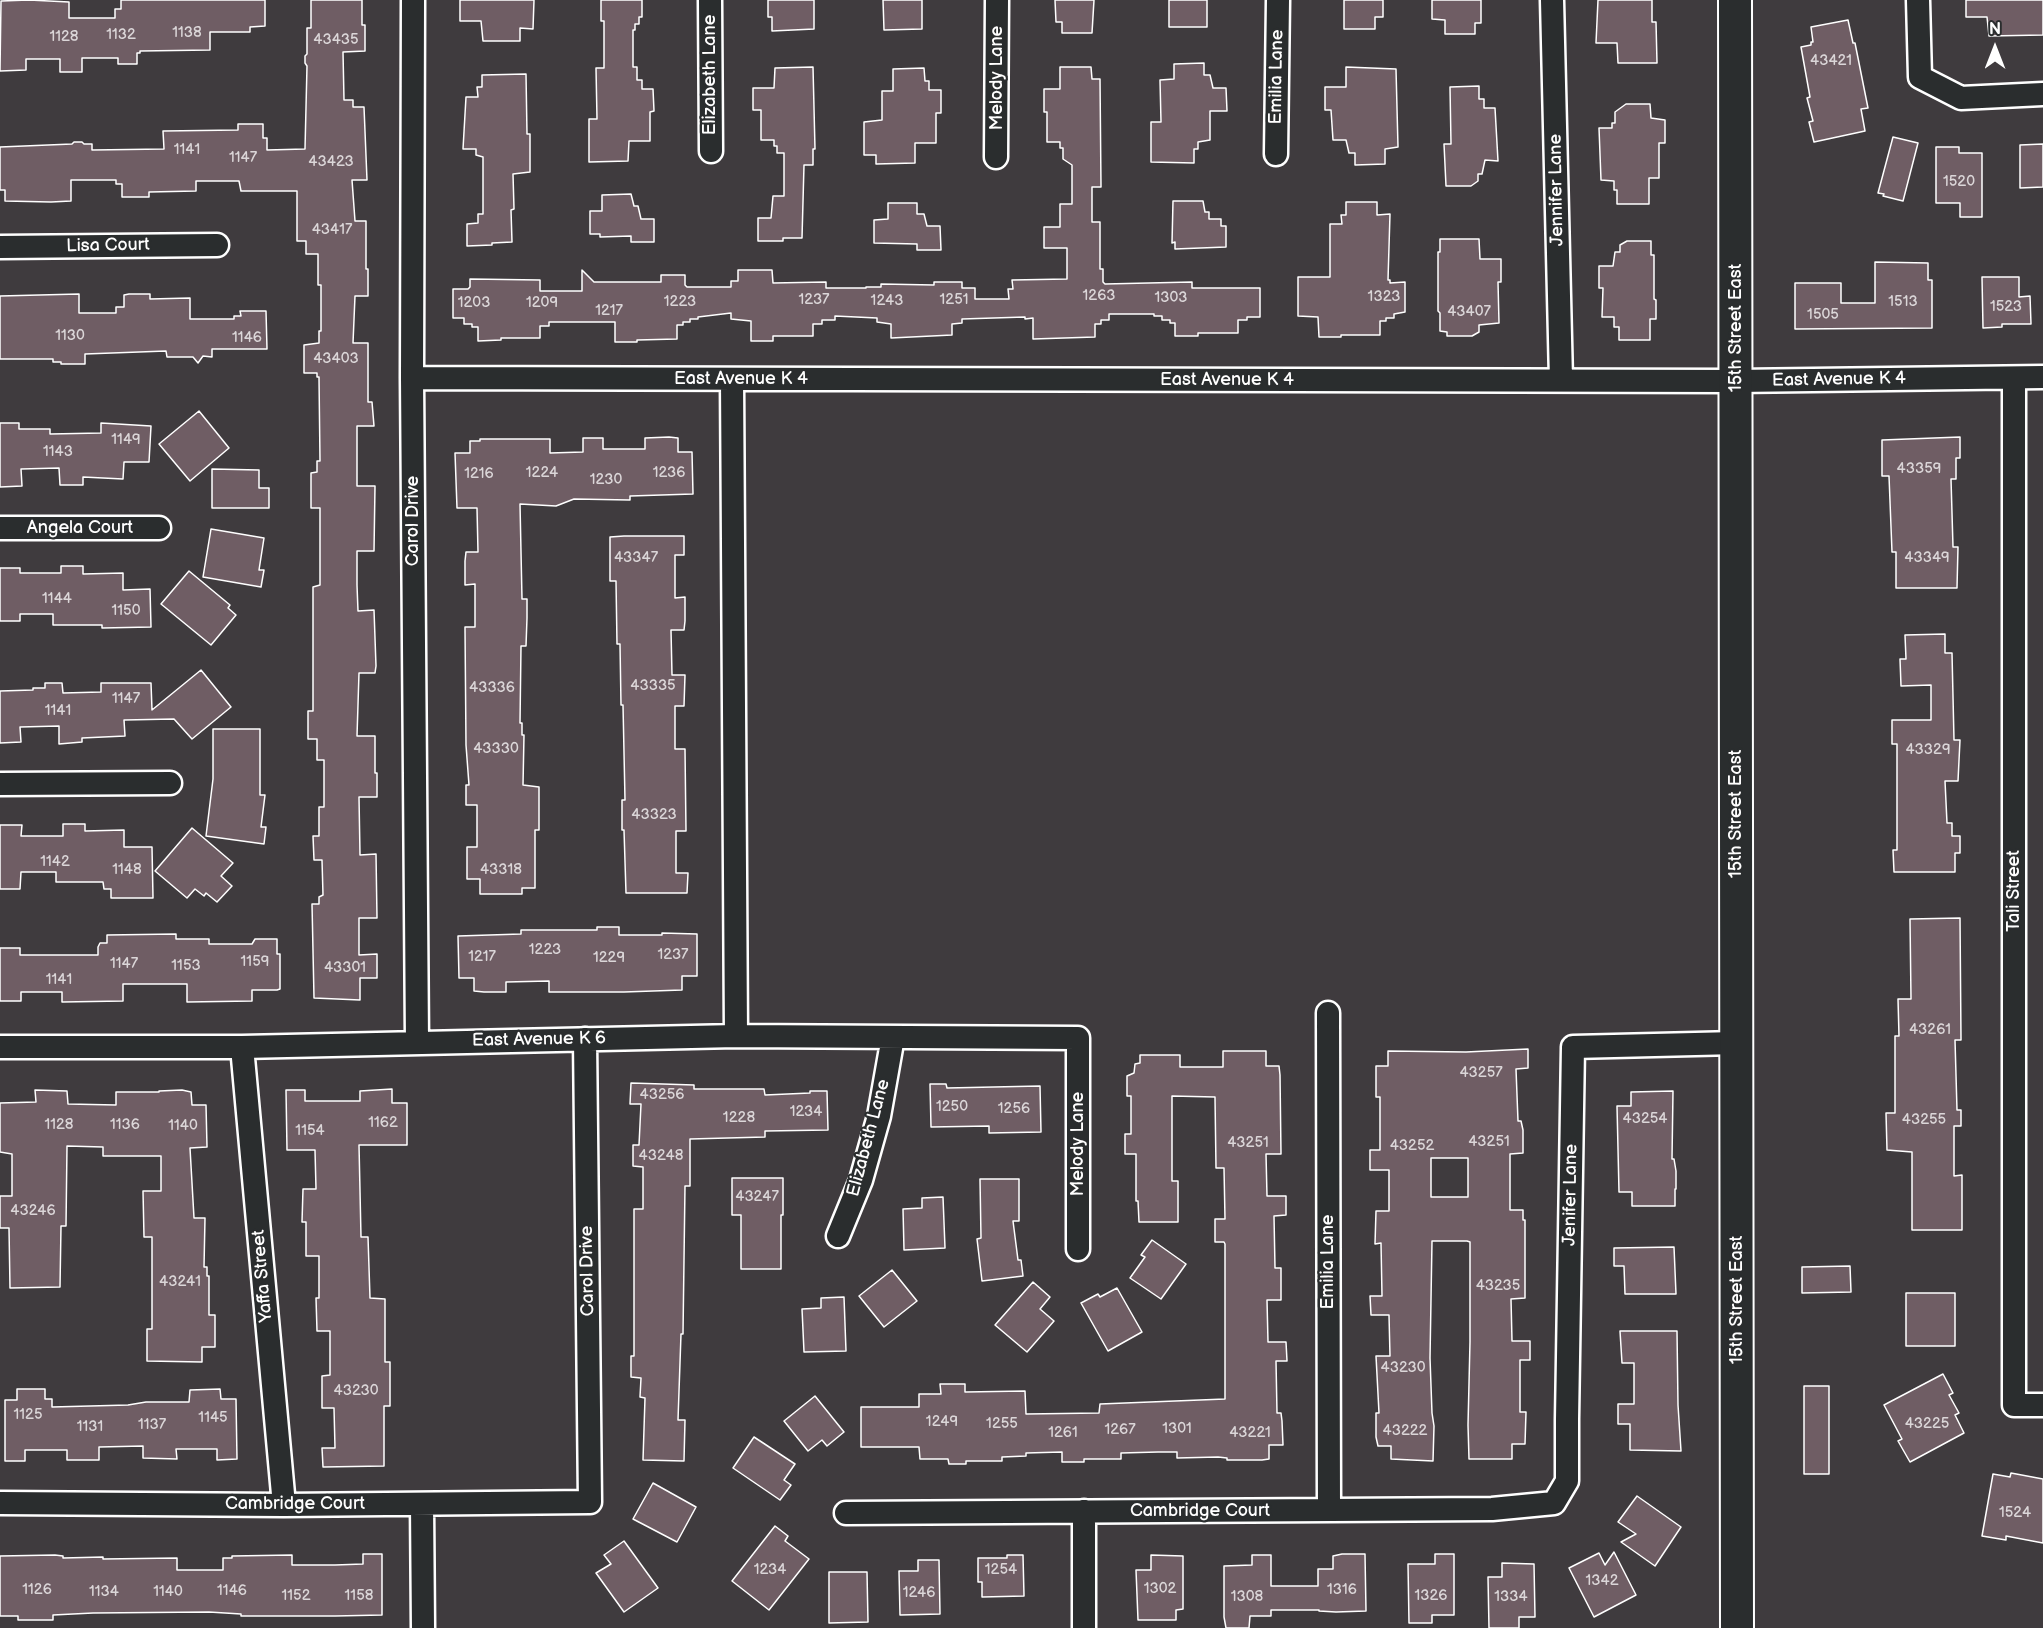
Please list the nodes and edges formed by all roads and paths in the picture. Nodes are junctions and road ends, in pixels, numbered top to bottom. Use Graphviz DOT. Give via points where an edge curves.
graph roads {
  1 [pos="413,0"];
  2 [pos="710,0"];
  3 [pos="997,0"];
  4 [pos="1278,0"];
  5 [pos="1552,0"];
  6 [pos="1735,0"];
  7 [pos="1918,0"];
  8 [pos="2043,94"];
  9 [pos="711,151"];
  10 [pos="1276,154"];
  11 [pos="996,157"];
  12 [pos="217,245"];
  13 [pos="0,247"];
  14 [pos="2043,377"];
  15 [pos="412,378"];
  16 [pos="2014,378"];
  17 [pos="732,379"];
  18 [pos="1561,380"];
  19 [pos="1736,381"];
  20 [pos="0,528"];
  21 [pos="159,528"];
  22 [pos="170,783"];
  23 [pos="0,784"];
  24 [pos="1328,1013"];
  25 [pos="736,1036"];
  26 [pos="893,1037"];
  27 [pos="1078,1038"];
  28 [pos="585,1039"];
  29 [pos="417,1042"];
  30 [pos="1736,1043"];
  31 [pos="0,1047"];
  32 [pos="242,1047"];
  33 [pos="838,1236"];
  34 [pos="1078,1249"];
  35 [pos="2043,1405"];
  36 [pos="590,1502"];
  37 [pos="0,1503"];
  38 [pos="1554,1503"];
  39 [pos="422,1504"];
  40 [pos="284,1505"];
  41 [pos="1329,1510"];
  42 [pos="1084,1511"];
  43 [pos="846,1513"];
  44 [pos="423,1628"];
  45 [pos="1084,1628"];
  46 [pos="1737,1628"];
  1 -- 15 [label="street, Carol Drive"];
  2 -- 9 [label="street, Elizabeth Lane"];
  3 -- 11 [label="street, Melody Lane"];
  4 -- 10 [label="street, Emilia Lane"];
  5 -- 18 [label="street, Jennifer Lane"];
  6 -- 19 [label="street, 15th Street East"];
  7 -- 8 [label="street" via="1920,77 1961,98"];
  12 -- 13 [label="street, Lisa Court"];
  14 -- 16 [label="street, East Avenue K 4"];
  15 -- 17 [label="street, East Avenue K 4"];
  15 -- 29 [label="street, Carol Drive"];
  16 -- 19 [label="street, East Avenue K 4"];
  16 -- 35 [label="street, Tali Street" via="2014,1405"];
  17 -- 18 [label="street, East Avenue K 4"];
  17 -- 25 [label="street"];
  18 -- 19 [label="street, East Avenue K 4"];
  19 -- 30 [label="street, 15th Street East"];
  20 -- 21 [label="street, Angela Court"];
  22 -- 23 [label="street"];
  24 -- 41 [label="street, Emilia Lane"];
  25 -- 26 [label="street, East Avenue K 6"];
  25 -- 28 [label="street, East Avenue K 6"];
  26 -- 27 [label="street, East Avenue K 6"];
  26 -- 33 [label="street, Elizabeth Lane" via="876,1127 861,1180"];
  27 -- 34 [label="street, Melody Lane"];
  28 -- 29 [label="street, East Avenue K 6"];
  28 -- 36 [label="street, Carol Drive"];
  29 -- 32 [label="street, East Avenue K 6"];
  30 -- 38 [label="street, Jenifer Lane" via="1573,1047 1568,1481"];
  30 -- 46 [label="street, 15th Street East"];
  31 -- 32 [label="street, East Avenue K 6"];
  32 -- 40 [label="street, Yaffa Street"];
  36 -- 39 [label="street, Cambridge Court"];
  37 -- 40 [label="street, Cambridge Court"];
  38 -- 41 [label="street, Cambridge Court" via="1492,1509"];
  39 -- 40 [label="street, Cambridge Court"];
  39 -- 44 [label="street"];
  41 -- 42 [label="street, Cambridge Court"];
  42 -- 43 [label="street, Cambridge Court"];
  42 -- 45 [label="street"];
}
